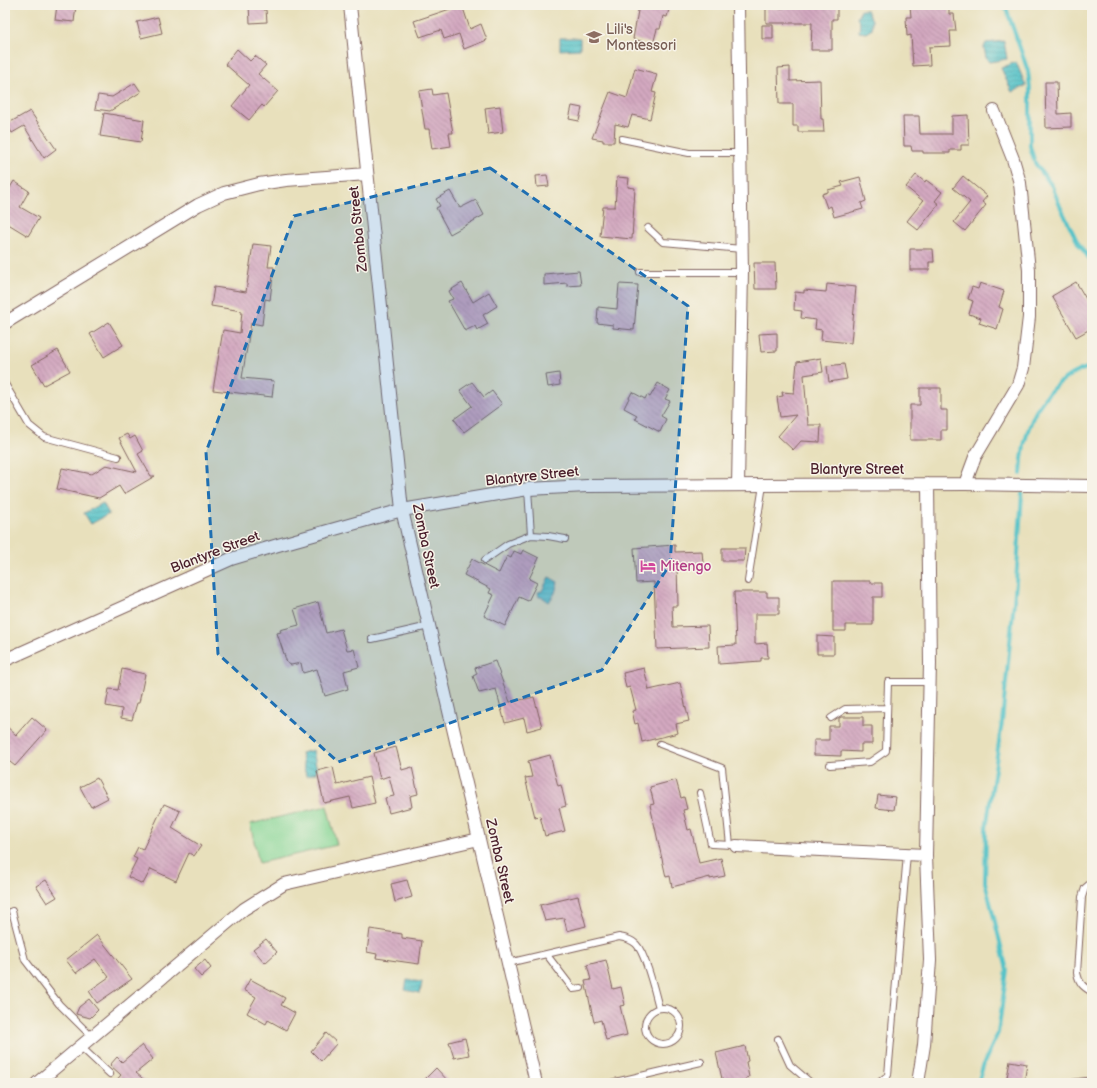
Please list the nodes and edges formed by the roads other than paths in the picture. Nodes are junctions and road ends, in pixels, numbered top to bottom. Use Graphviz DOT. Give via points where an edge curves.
graph roads {
  1 [pos="350,5"];
  2 [pos="738,5"];
  3 [pos="994,111"];
  4 [pos="622,139"];
  5 [pos="740,152"];
  6 [pos="367,174"];
  7 [pos="648,228"];
  8 [pos="742,249"];
  9 [pos="640,272"];
  10 [pos="742,272"];
  11 [pos="5,323"];
  12 [pos="5,384"];
  13 [pos="118,457"];
  14 [pos="928,484"];
  15 [pos="965,484"];
  16 [pos="738,485"];
  17 [pos="763,485"];
  18 [pos="1092,486"];
  19 [pos="528,489"];
  20 [pos="402,510"];
  21 [pos="531,535"];
  22 [pos="565,539"];
  23 [pos="484,560"];
  24 [pos="748,581"];
  25 [pos="429,626"];
  26 [pos="372,640"];
  27 [pos="5,660"];
  28 [pos="930,682"];
  29 [pos="887,708"];
  30 [pos="830,718"];
  31 [pos="660,744"];
  32 [pos="830,765"];
  33 [pos="700,793"];
  34 [pos="479,840"];
  35 [pos="733,845"];
  36 [pos="907,854"];
  37 [pos="926,855"];
  38 [pos="1092,882"];
  39 [pos="12,911"];
  40 [pos="547,955"];
  41 [pos="508,963"];
  42 [pos="581,988"];
  43 [pos="1092,992"];
  44 [pos="659,1008"];
  45 [pos="92,1037"];
  46 [pos="778,1039"];
  47 [pos="81,1046"];
  48 [pos="701,1062"];
  49 [pos="110,1074"];
  50 [pos="1086,1081"];
  51 [pos="37,1083"];
  52 [pos="536,1083"];
  53 [pos="611,1083"];
  54 [pos="811,1083"];
  55 [pos="879,1083"];
  56 [pos="918,1083"];
  57 [pos="1072,1083"];
  1 -- 6 [label="street, Zomba Street"];
  2 -- 5 [label="street"];
  3 -- 15 [label="street" via="1020,183 1029,270 1029,317 1023,368 1018,385 975,457"];
  4 -- 5 [label="lane" via="689,153"];
  5 -- 8 [label="street"];
  6 -- 11 [label="street" via="286,180 224,193 198,205"];
  6 -- 20 [label="street, Zomba Street"];
  7 -- 8 [label="lane" via="663,242"];
  8 -- 10 [label="street"];
  9 -- 10 [label="lane"];
  10 -- 16 [label="street"];
  12 -- 13 [label="lane" via="29,425 44,437"];
  14 -- 15 [label="street, Blantyre Street"];
  14 -- 17 [label="street, Blantyre Street"];
  14 -- 28 [label="street"];
  15 -- 18 [label="street, Blantyre Street"];
  16 -- 17 [label="street, Blantyre Street"];
  16 -- 19 [label="street, Blantyre Street" via="562,486"];
  17 -- 24 [label="lane"];
  19 -- 20 [label="street, Blantyre Street"];
  19 -- 21 [label="lane"];
  20 -- 25 [label="street, Zomba Street"];
  20 -- 27 [label="street, Blantyre Street" via="231,559"];
  21 -- 22 [label="lane"];
  21 -- 23 [label="lane" via="508,544"];
  25 -- 26 [label="lane"];
  25 -- 34 [label="street, Zomba Street"];
  28 -- 29 [label="lane" via="888,682"];
  28 -- 37 [label="street"];
  29 -- 30 [label="lane" via="845,710"];
  29 -- 32 [label="lane" via="886,751 870,762"];
  31 -- 35 [label="lane" via="722,768"];
  33 -- 35 [label="lane" via="711,844"];
  34 -- 41 [label="street, Zomba Street"];
  34 -- 45 [label="street" via="284,884 244,909"];
  35 -- 36 [label="street"];
  36 -- 37 [label="street"];
  36 -- 55 [label="lane" via="888,1075"];
  37 -- 56 [label="street" via="930,960 924,1045"];
  38 -- 43 [label="lane" via="1085,888 1082,897 1077,973 1084,988"];
  39 -- 45 [label="lane" via="25,960 59,1004"];
  40 -- 41 [label="lane"];
  40 -- 42 [label="lane" via="573,989"];
  40 -- 44 [label="lane" via="619,937 628,939 636,944 644,959"];
  41 -- 52 [label="street, Zomba Street"];
  44 -- 44 [label="lane" via="672,1010 680,1019 681,1032 668,1044 657,1044 645,1031 646,1019"];
  45 -- 47 [label="street"];
  46 -- 54 [label="lane" via="790,1065"];
  47 -- 49 [label="lane"];
  47 -- 51 [label="street"];
  48 -- 53 [label="lane"];
  50 -- 57 [label="lane"];
}
